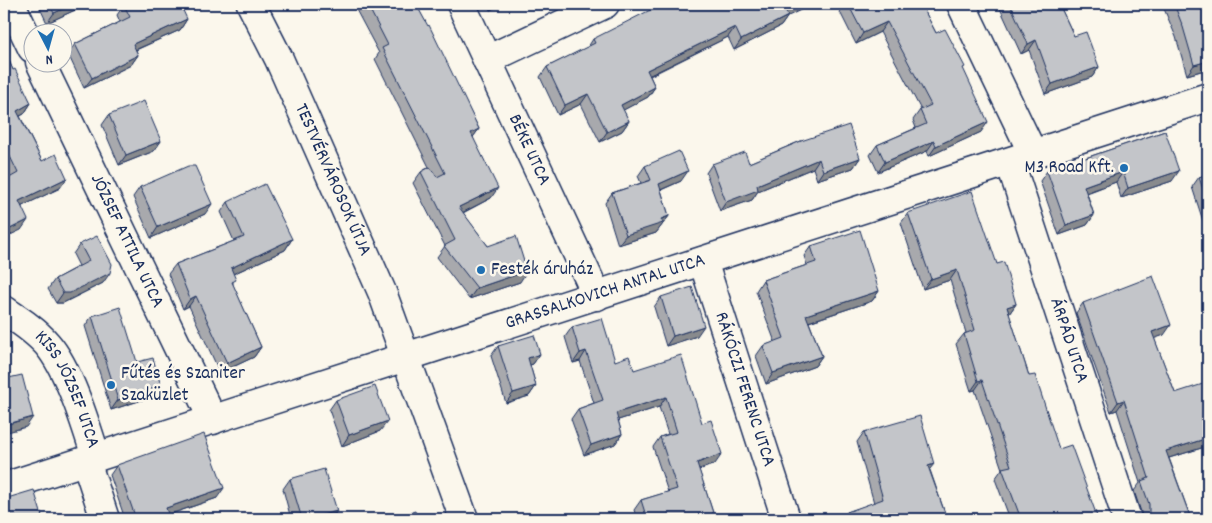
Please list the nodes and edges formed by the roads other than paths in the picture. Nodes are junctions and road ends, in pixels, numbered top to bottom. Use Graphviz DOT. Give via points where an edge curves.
graph roads {
  1 [pos="11,4"];
  2 [pos="251,4"];
  3 [pos="460,4"];
  4 [pos="605,4"];
  5 [pos="961,4"];
  6 [pos="22,27"];
  7 [pos="487,60"];
  8 [pos="45,72"];
  9 [pos="1208,98"];
  10 [pos="1022,158"];
  11 [pos="703,260"];
  12 [pos="597,296"];
  13 [pos="4,310"];
  14 [pos="406,358"];
  15 [pos="213,420"];
  16 [pos="91,459"];
  17 [pos="4,487"];
  18 [pos="105,519"];
  19 [pos="464,519"];
  20 [pos="786,519"];
  21 [pos="1127,519"];
  1 -- 6 [label="street"];
  2 -- 14 [label="street, TESTVÉRVÁROSOK ÚTJA" via="279,59 382,292"];
  3 -- 7 [label="street, BÉKE UTCA"];
  4 -- 7 [label="street"];
  5 -- 10 [label="street, ÁRPÁD UTCA"];
  7 -- 12 [label="street, BÉKE UTCA"];
  8 -- 15 [label="street, JÓZSEF ATTILA UTCA"];
  9 -- 10 [label="street, GRASSALKOVICH ANTAL UTCA"];
  10 -- 11 [label="street, GRASSALKOVICH ANTAL UTCA"];
  10 -- 21 [label="street, ÁRPÁD UTCA"];
  11 -- 12 [label="street, GRASSALKOVICH ANTAL UTCA"];
  11 -- 20 [label="street, RÁKÓCZI FERENC UTCA"];
  12 -- 14 [label="street, GRASSALKOVICH ANTAL UTCA"];
  13 -- 16 [label="street, KISS JÓZSEF UTCA" via="30,329 55,354 86,426"];
  14 -- 15 [label="street, GRASSALKOVICH ANTAL UTCA"];
  14 -- 19 [label="street, TESTVÉRVÁROSOK ÚTJA"];
  15 -- 16 [label="street, GRASSALKOVICH ANTAL UTCA"];
  16 -- 17 [label="street, GRASSALKOVICH ANTAL UTCA"];
  16 -- 18 [label="street, KISS JÓZSEF UTCA"];
}
